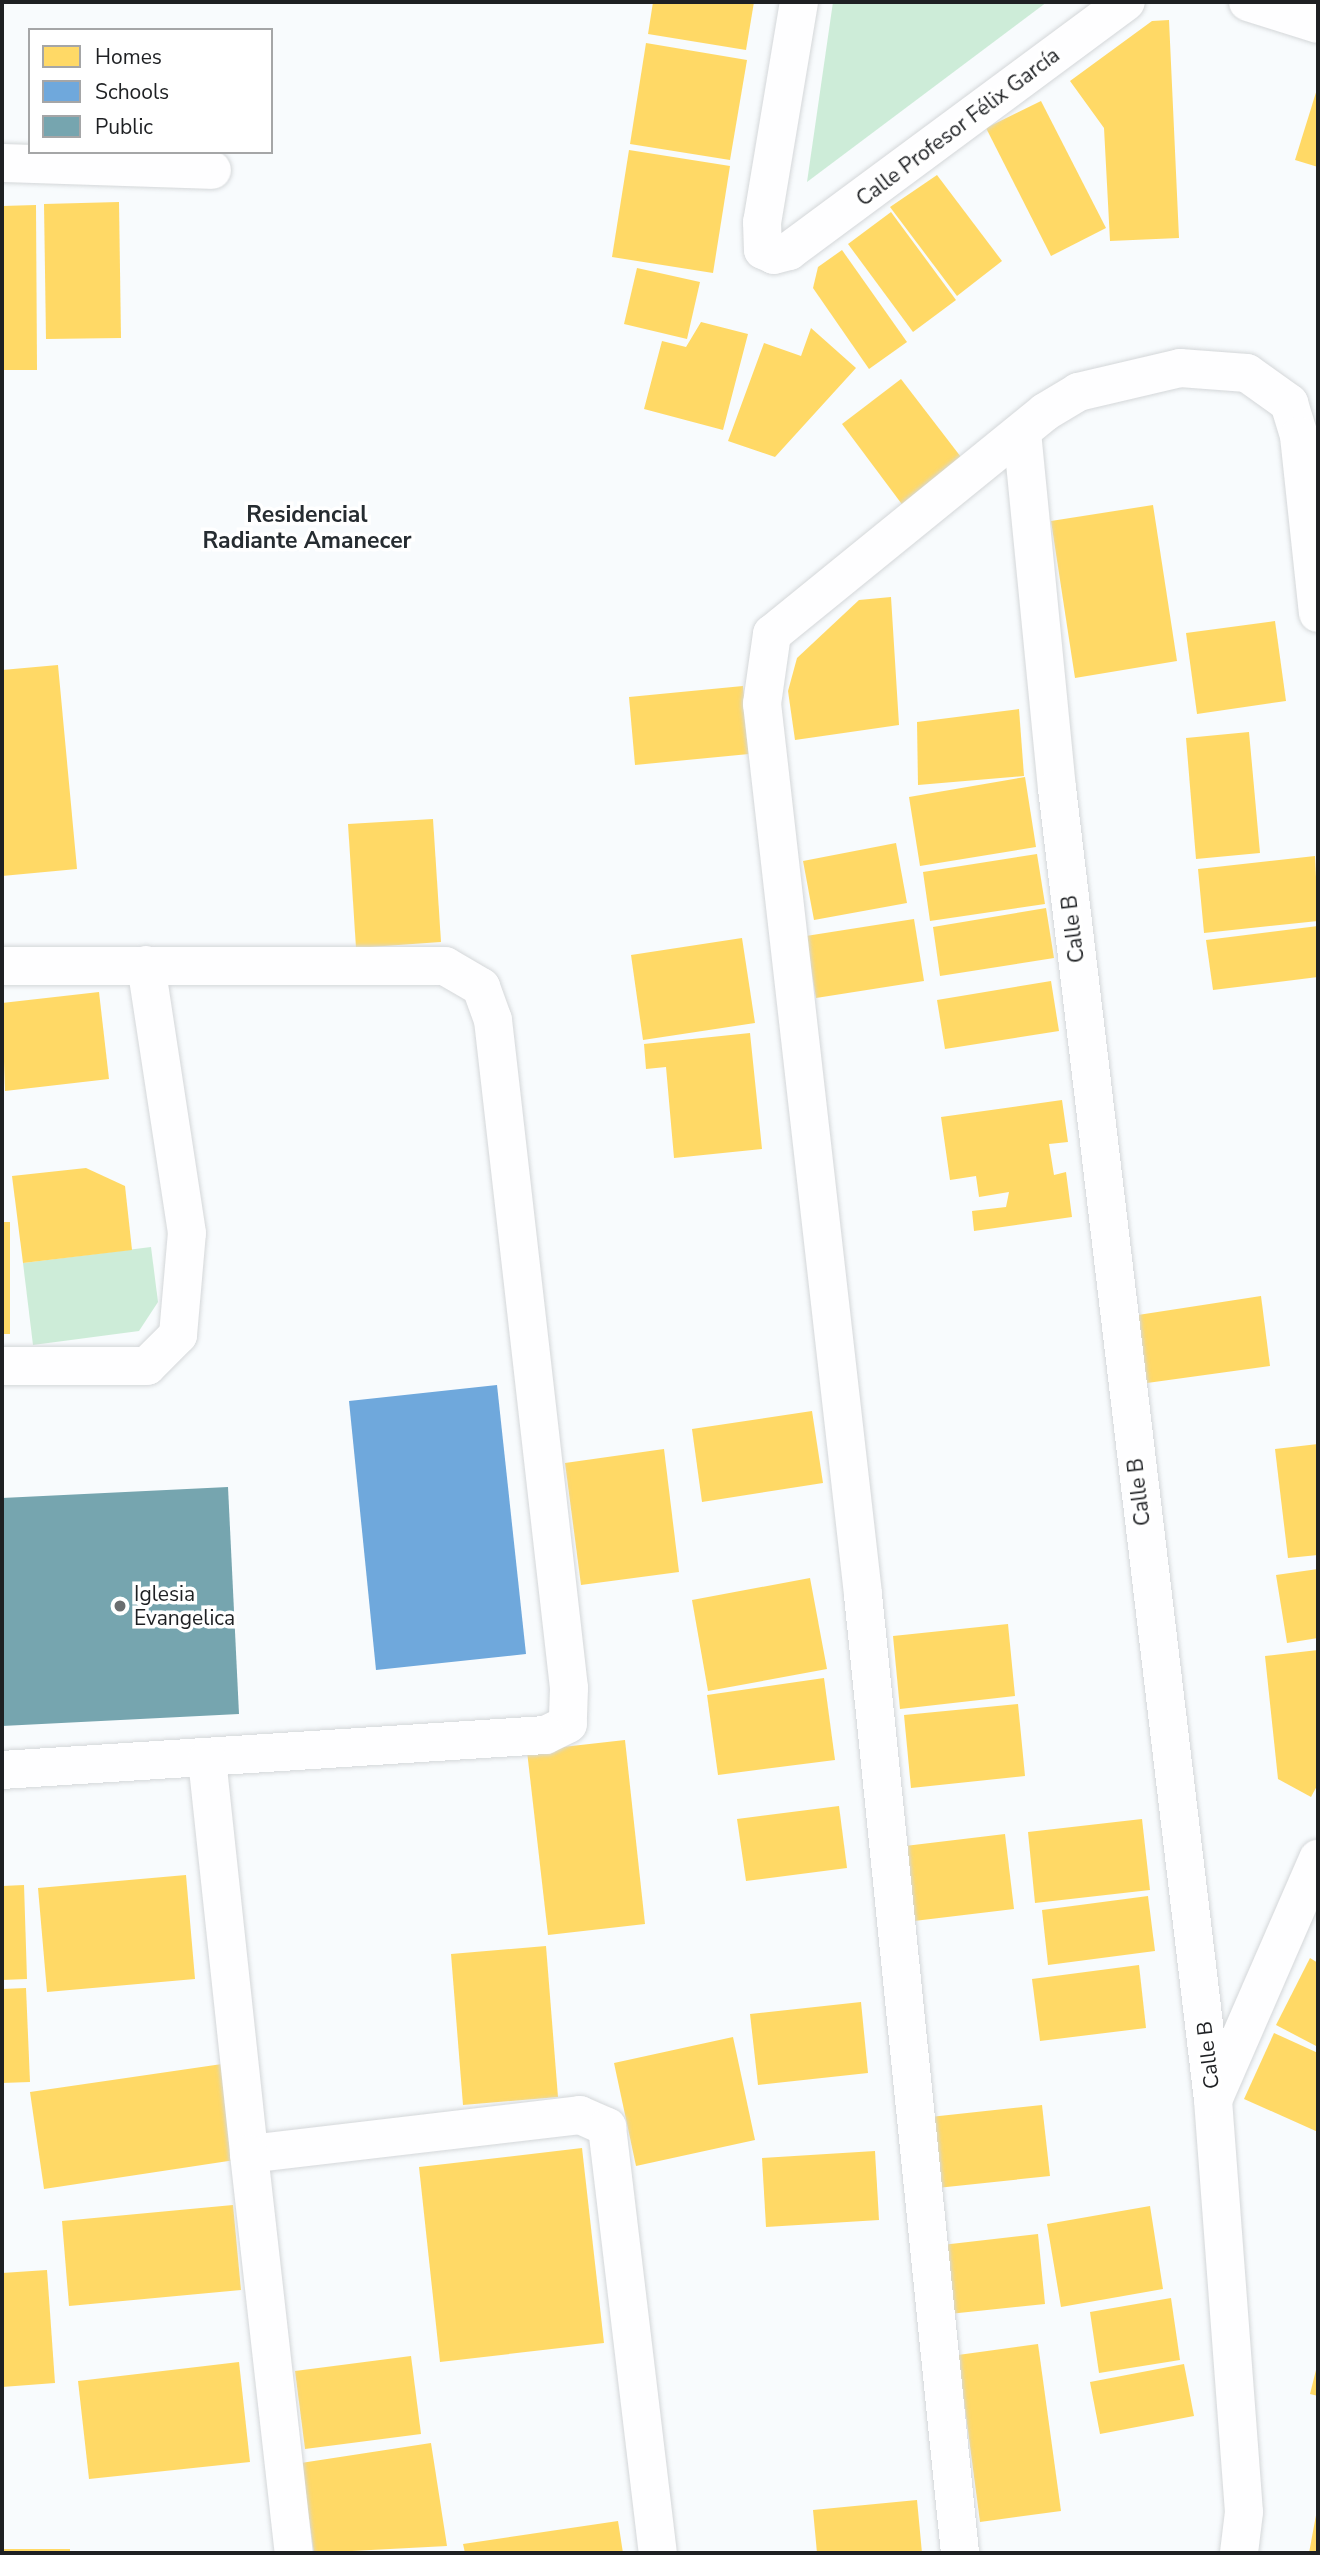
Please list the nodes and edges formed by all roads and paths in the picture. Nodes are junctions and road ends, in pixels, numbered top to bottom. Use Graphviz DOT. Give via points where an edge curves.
graph roads {
  1 [pos="799,2"];
  2 [pos="1126,2"];
  3 [pos="1248,2"];
  4 [pos="1318,24"];
  5 [pos="2,163"];
  6 [pos="212,170"];
  7 [pos="1022,432"];
  8 [pos="1318,613"];
  9 [pos="146,965"];
  10 [pos="2,967"];
  11 [pos="2,1366"];
  12 [pos="207,1759"];
  13 [pos="2,1770"];
  14 [pos="1318,1859"];
  15 [pos="1213,2099"];
  16 [pos="249,2154"];
  17 [pos="294,2553"];
  18 [pos="658,2553"];
  19 [pos="960,2553"];
  20 [pos="1239,2553"];
  1 -- 2 [label="street, Calle Profesor Félix García" via="760,239 774,255 789,251"];
  3 -- 4 [label="street"];
  5 -- 6 [label="street"];
  7 -- 8 [label="street" via="1077,392 1180,368 1247,373 1289,403 1298,436"];
  7 -- 15 [label="street, Calle B" via="1062,830"];
  7 -- 19 [label="street" via="772,634 762,704 863,1594"];
  9 -- 10 [label="street"];
  9 -- 11 [label="street" via="187,1233 178,1335 147,1366"];
  9 -- 12 [label="street" via="445,966 481,987 493,1020 569,1688 568,1724 545,1735"];
  12 -- 13 [label="street"];
  12 -- 16 [label="street"];
  14 -- 15 [label="street"];
  15 -- 20 [label="street, Calle B" via="1244,2512"];
  16 -- 17 [label="street"];
  16 -- 18 [label="street" via="580,2115 607,2127"];
}
